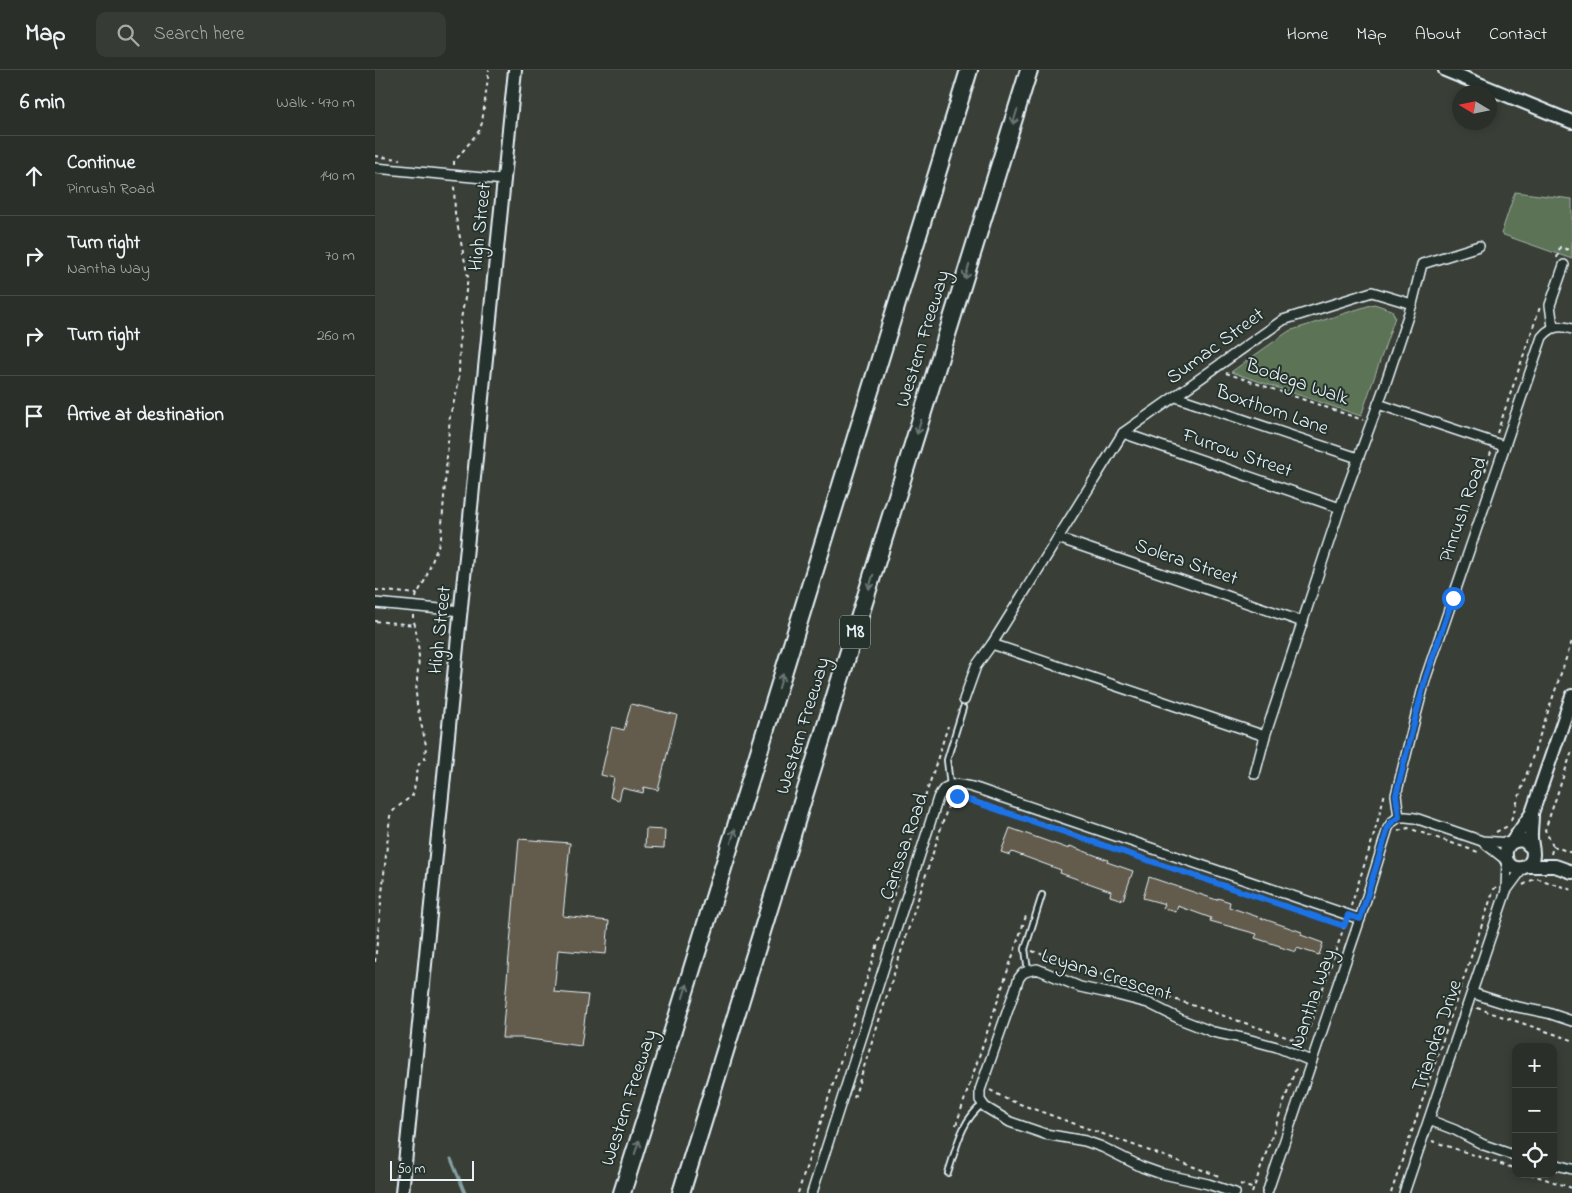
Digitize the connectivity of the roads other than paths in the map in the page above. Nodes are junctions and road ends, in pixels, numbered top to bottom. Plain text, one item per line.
1 (515, 70) edge
2 (969, 70) edge
3 (1029, 70) edge
4 (1445, 70) edge
5 (1572, 122) edge
6 (375, 168) edge
7 (505, 180) junction
8 (1479, 246) dead end
9 (1560, 263) road end
10 (1412, 304) junction
11 (1553, 327) junction
12 (1572, 329) edge
13 (1176, 397) junction
14 (1378, 404) junction
15 (1123, 433) junction
16 (1504, 446) junction
17 (1358, 458) junction
18 (1340, 508) junction
19 (1058, 538) junction
20 (375, 603) edge
21 (462, 611) junction
22 (1303, 622) junction
23 (992, 644) junction
24 (1572, 696) edge
25 (964, 704) joint
26 (1265, 736) junction
27 (1255, 774) dead end
28 (950, 785) junction
29 (1532, 813) junction
30 (1399, 817) junction
31 (1482, 841) junction
32 (1511, 842) junction
33 (1532, 849) junction
34 (1507, 860) junction
35 (1555, 866) junction
36 (1525, 867) junction
37 (1572, 872) edge
38 (1506, 891) junction
39 (1042, 895) dead end
40 (1360, 919) junction
41 (1028, 970) junction
42 (1471, 993) junction
43 (1572, 1021) edge
44 (1311, 1061) junction
45 (983, 1104) junction
46 (1429, 1120) junction
47 (1512, 1155) edge
48 (1557, 1165) edge
49 (1572, 1169) edge
50 (948, 1173) dead end
51 (402, 1193) edge
52 (622, 1193) edge
53 (681, 1193) edge
54 (811, 1193) edge
55 (1235, 1193) edge
56 (1267, 1193) edge
57 (1404, 1193) edge

1 - 7 main road, High Street
52 -> 2 highway, Western Freeway
3 -> 53 highway, Western Freeway / M8
4 - 5 main road
6 - 7 street
7 - 21 main road, High Street
8 - 10 street
9 - 11 street
10 - 13 street, Sumac Street
10 - 14 street
11 - 12 street
11 - 16 street, Pinrush Road
13 - 15 street, Sumac Street
13 - 17 street, Boxthorn Lane
14 - 16 street
14 - 17 street
15 - 18 street, Furrow Street
15 - 19 street, Sumac Street
16 - 30 street, Pinrush Road
17 - 18 street
18 - 22 street
19 - 22 street, Solera Street
19 - 23 street, Sumac Street
20 - 21 street
21 - 51 main road, High Street
22 - 26 street
23 - 25 street, Sumac Street
23 - 26 street
24 - 29 main road
25 - 28 lane
26 - 27 street
28 - 40 street, Carissa Road
28 - 54 street, Carissa Road
29 - 32 main road
29 - 33 main road
30 - 31 street
30 - 40 street, Nantha Way
31 - 32 street
31 - 34 street
32 - 33 main road
32 - 34 main road
33 - 35 main road
33 - 36 main road
34 - 36 main road
34 - 38 street, Triandra Drive
35 - 36 main road
35 - 37 main road
36 - 38 street, Triandra Drive
38 - 42 street, Triandra Drive
39 - 41 lane
40 - 44 street, Nantha Way
41 - 44 street, Leyana Crescent
41 - 45 street, Leyana Crescent
42 - 43 street
42 - 46 street, Triandra Drive
44 - 56 street, Nantha Way
45 - 50 lane
45 - 55 street
46 - 47 street
46 - 57 street, Triandra Drive
48 - 49 street

